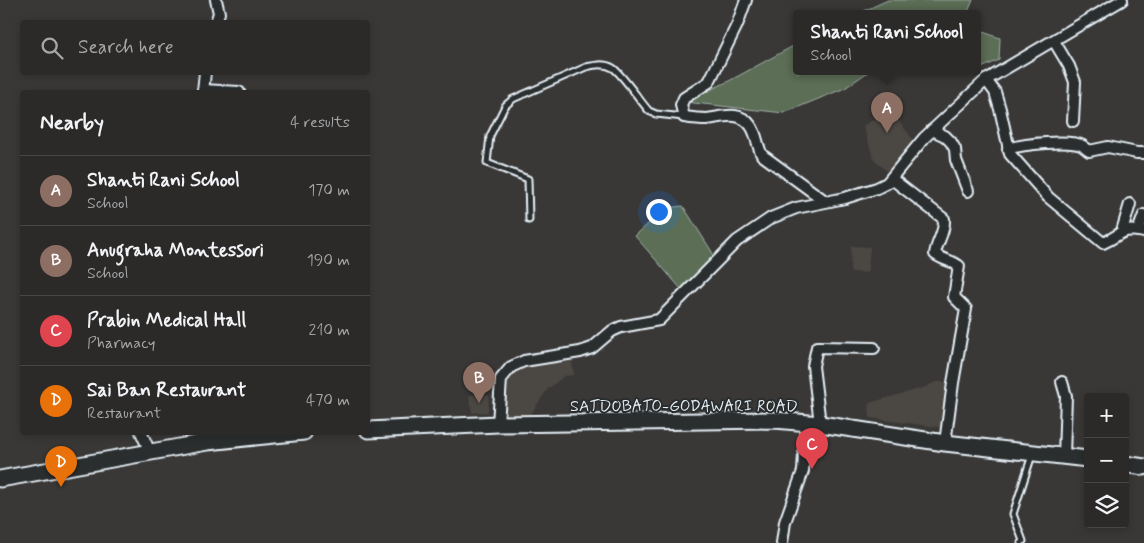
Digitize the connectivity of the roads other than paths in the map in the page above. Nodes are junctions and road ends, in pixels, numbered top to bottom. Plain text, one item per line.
1 (216, 0) edge
2 (746, 0) edge
3 (1122, 0) edge
4 (217, 20) edge
5 (1054, 41) junction
6 (205, 75) edge
7 (986, 80) junction
8 (203, 90) edge
9 (684, 117) junction
10 (1073, 121) dead end
11 (932, 130) junction
12 (1008, 148) junction
13 (1144, 153) edge
14 (892, 179) junction
15 (968, 191) dead end
16 (824, 201) junction
17 (1130, 204) dead end
18 (1144, 215) edge
19 (529, 220) dead end
20 (1122, 231) junction
21 (1141, 231) edge
22 (874, 348) dead end
23 (1062, 382) dead end
24 (813, 423) junction
25 (498, 424) junction
26 (370, 430) edge
27 (142, 435) edge
28 (275, 435) edge
29 (945, 443) junction
30 (150, 452) junction
31 (1032, 452) junction
32 (1064, 456) junction
33 (1084, 459) edge
34 (1129, 465) edge
35 (1144, 467) edge
36 (0, 478) edge
37 (782, 543) edge
38 (1021, 543) edge

1 - 4 street
2 - 9 street
3 - 5 street
5 - 7 street
5 - 10 street
6 - 8 street
7 - 11 street
7 - 12 street
9 - 16 street
9 - 19 lane
11 - 14 street
11 - 15 street
12 - 13 street
12 - 20 street
14 - 16 street
14 - 29 street
16 - 25 street
17 - 20 street
18 - 21 street
20 - 21 street
22 - 24 street
23 - 32 street
24 - 25 street, SATDOBATO-GODAWARI ROAD
24 - 29 street, SATDOBATO-GODAWARI ROAD
24 - 37 street
25 - 26 street, SATDOBATO-GODAWARI ROAD
27 - 30 street
28 - 30 street
29 - 31 street, SATDOBATO-GODAWARI ROAD
30 - 36 street
31 - 32 street, SATDOBATO-GODAWARI ROAD
31 - 38 lane
32 - 33 street, SATDOBATO-GODAWARI ROAD
34 - 35 street

